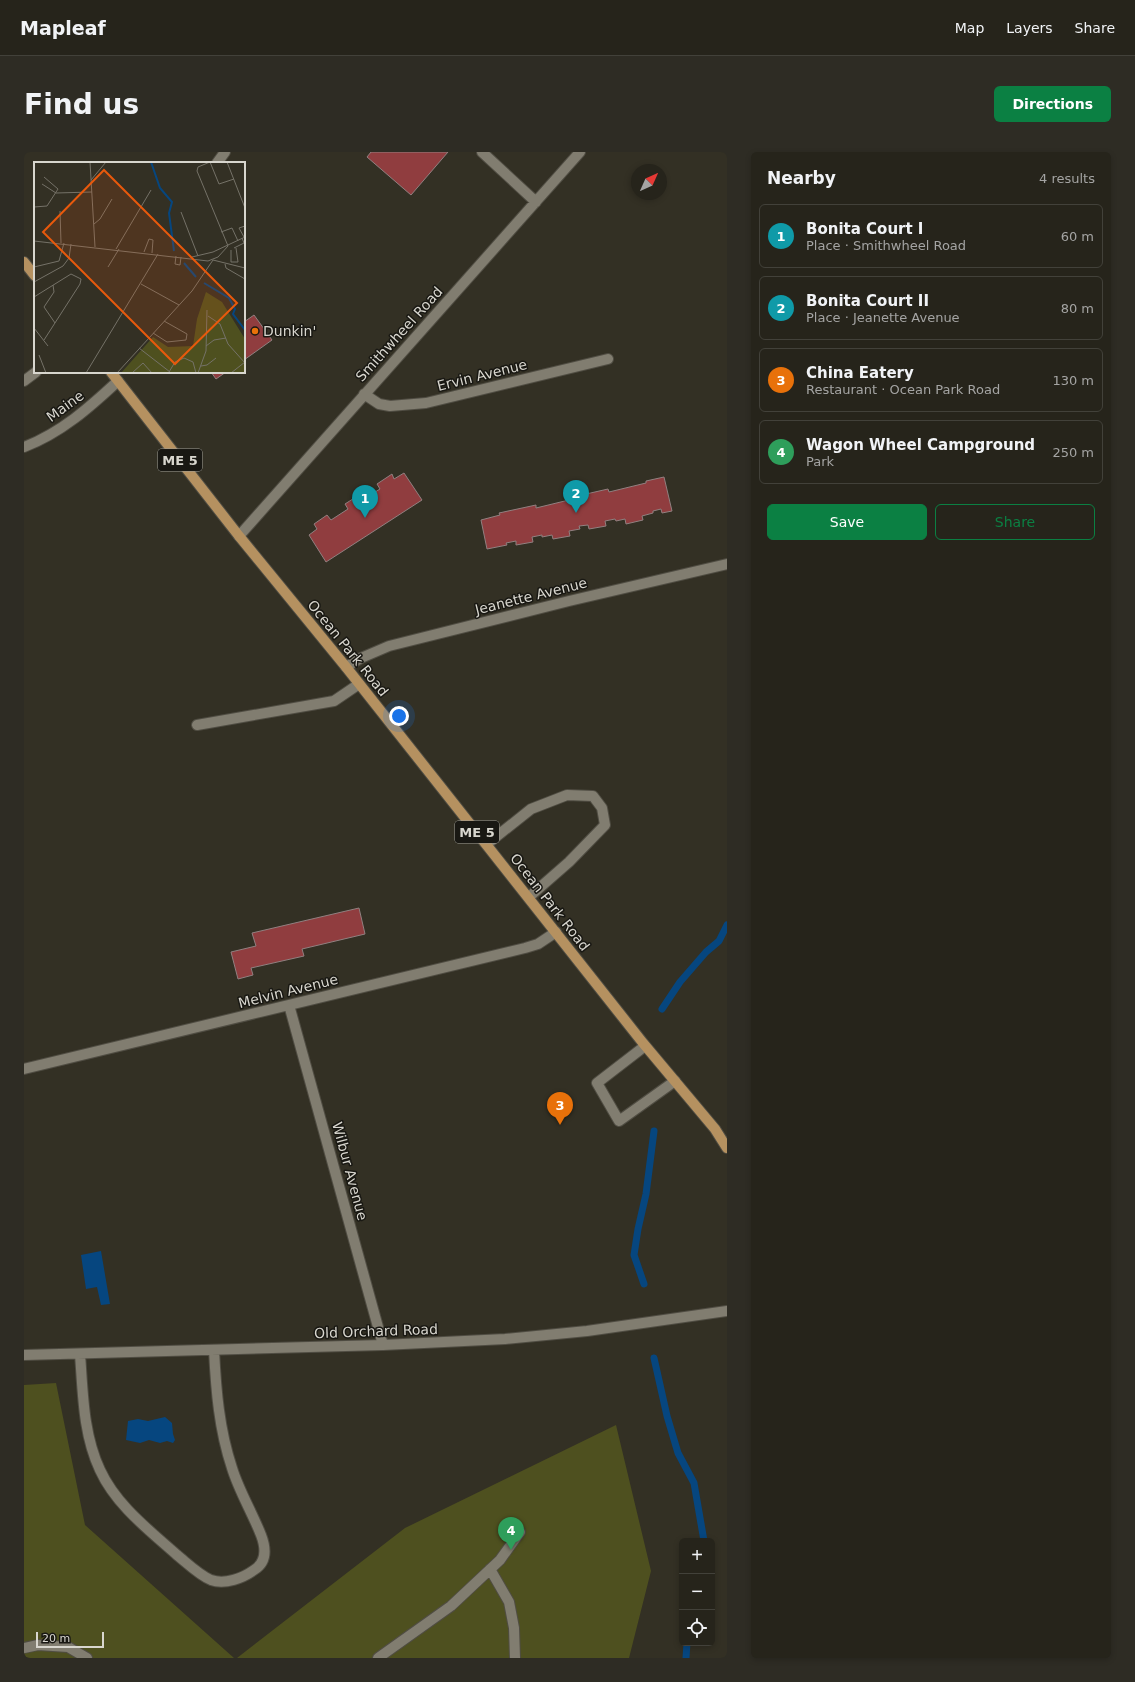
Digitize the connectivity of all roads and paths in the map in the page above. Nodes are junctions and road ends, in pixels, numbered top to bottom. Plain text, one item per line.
1 (226, 152) edge
2 (482, 152) edge
3 (580, 152) edge
4 (217, 162) edge
5 (536, 202) junction
6 (24, 262) edge
7 (34, 275) edge
8 (608, 359) dead end
9 (35, 373) edge
10 (112, 373) edge
11 (24, 381) edge
12 (118, 381) junction
13 (364, 394) junction
14 (25, 444) edge
15 (239, 536) junction
16 (727, 564) edge
17 (346, 667) junction
18 (359, 684) junction
19 (197, 725) dead end
20 (487, 844) junction
21 (529, 897) junction
22 (556, 932) junction
23 (289, 1005) junction
24 (645, 1046) junction
25 (24, 1069) edge
26 (675, 1081) junction
27 (715, 1129) junction
28 (727, 1138) edge
29 (727, 1148) edge
30 (727, 1311) edge
31 (384, 1345) junction
32 (214, 1350) junction
33 (80, 1354) junction
34 (24, 1355) edge
35 (520, 1532) dead end
36 (490, 1569) junction
37 (24, 1648) edge
38 (87, 1658) edge
39 (378, 1658) edge
40 (515, 1658) edge

1 - 4 street
2 - 5 street
3 - 5 street, Smithwheel Road
5 - 13 street, Smithwheel Road
6 - 7 main road
8 - 13 street, Ervin Avenue
9 - 11 street
10 - 12 main road, Ocean Park Road / ME 5
12 - 14 street, Maine
12 - 15 main road, Ocean Park Road / ME 5
13 - 15 street, Smithwheel Road
15 - 17 main road, Ocean Park Road / ME 5
16 - 17 street, Jeanette Avenue
17 - 18 main road, Ocean Park Road / ME 5
18 - 19 street
18 - 20 main road, Ocean Park Road / ME 5
20 - 21 main road, Ocean Park Road / ME 5
20 - 21 street
21 - 22 main road, Ocean Park Road / ME 5
22 - 23 street, Melvin Avenue
22 - 24 main road, Ocean Park Road / ME 5
23 - 25 street, Melvin Avenue
23 - 31 street, Wilbur Avenue
24 - 26 main road, Ocean Park Road / ME 5
24 - 26 street
26 - 27 main road, Ocean Park Road / ME 5
27 - 28 main road, ME 5
27 - 29 main road
30 - 31 street, Old Orchard Road
31 - 32 street, Old Orchard Road
32 - 33 street, Old Orchard Road
32 - 33 street
33 - 34 street, Old Orchard Road
35 - 36 street
36 - 39 street
36 - 40 street
37 - 38 street

